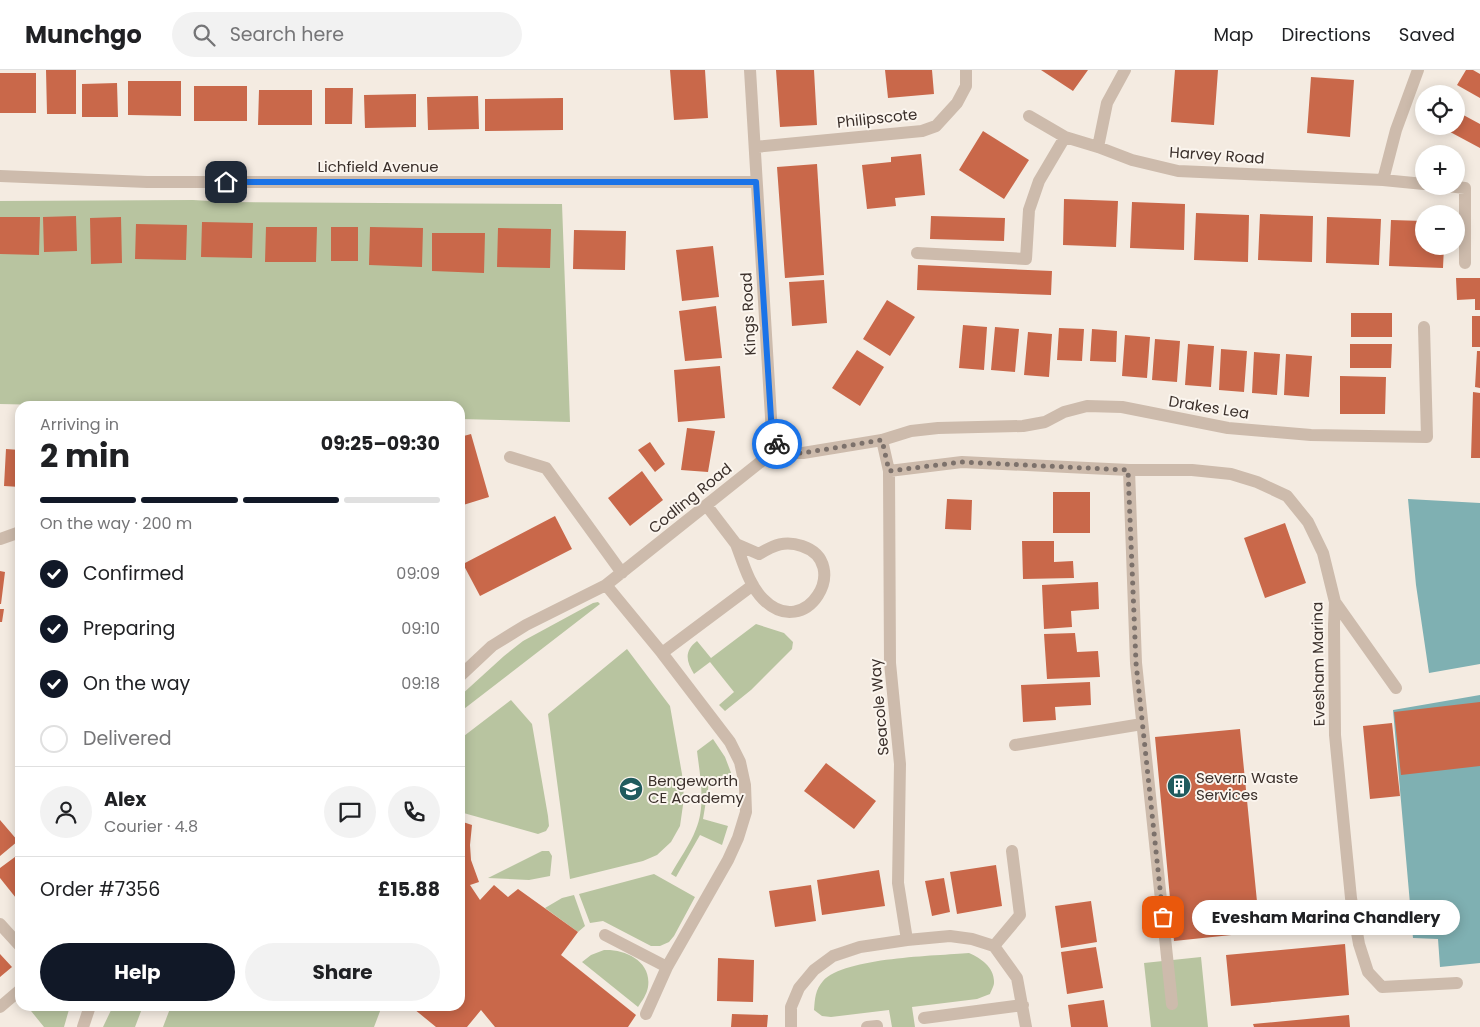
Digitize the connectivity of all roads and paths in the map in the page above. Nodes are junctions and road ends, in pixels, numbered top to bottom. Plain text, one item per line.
1 (750, 70) edge
2 (966, 70) edge
3 (1125, 70) edge
4 (1418, 70) edge
5 (1029, 116) dead end
6 (1065, 137) junction
7 (755, 147) junction
8 (1098, 147) junction
9 (0, 176) edge
10 (1383, 180) junction
11 (756, 182) junction
12 (1415, 183) edge
13 (1465, 188) edge
14 (917, 253) dead end
15 (1465, 263) dead end
16 (1424, 327) dead end
17 (882, 440) junction
18 (778, 448) junction
19 (510, 457) dead end
20 (1128, 470) junction
21 (889, 471) junction
22 (707, 506) junction
23 (15, 534) edge
24 (0, 539) edge
25 (736, 544) junction
26 (622, 573) junction
27 (606, 584) junction
28 (753, 585) junction
29 (1335, 602) junction
30 (662, 653) junction
31 (465, 671) edge
32 (1396, 688) dead end
33 (1142, 724) junction
34 (1015, 745) dead end
35 (1012, 851) dead end
36 (0, 924) edge
37 (605, 935) dead end
38 (15, 940) edge
39 (907, 940) junction
40 (994, 946) junction
41 (667, 967) junction
42 (1457, 983) dead end
43 (15, 994) edge
44 (1172, 1004) dead end
45 (1023, 1005) junction
46 (0, 1007) edge
47 (88, 1011) edge
48 (646, 1014) dead end
49 (924, 1018) dead end
50 (83, 1027) edge
51 (791, 1027) edge
52 (1026, 1027) edge

1 - 7 street, Kings Road
2 - 7 street, Philipscote
3 - 8 street
4 - 10 street
5 - 6 street, Harvey Road
6 - 8 street, Harvey Road
6 - 14 street
7 - 11 street, Kings Road
8 - 10 street, Harvey Road
9 - 11 street, Lichfield Avenue
10 - 12 street, Harvey Road
11 - 18 street, Kings Road
13 - 15 street
16 - 17 street, Drakes Lea
17 - 18 street
17 - 21 street
18 - 22 street, Codling Road
19 - 26 street
20 - 21 street, Evesham Marina
20 - 29 street, Evesham Marina
20 - 33 street
21 - 39 street, Seacole Way
22 - 25 street
22 - 26 street, Codling Road
23 - 24 street
25 - 28 street
25 - 28 street
26 - 27 street, Codling Road
27 - 30 street
27 - 31 street, Codling Road
28 - 30 street
29 - 32 street
29 - 42 street, Evesham Marina
30 - 41 street
33 - 34 street
33 - 44 street
35 - 40 street
36 - 38 street
37 - 41 street
39 - 40 street
39 - 51 street
40 - 45 street
41 - 48 street
43 - 46 street
45 - 49 street
45 - 52 street
47 - 50 street

